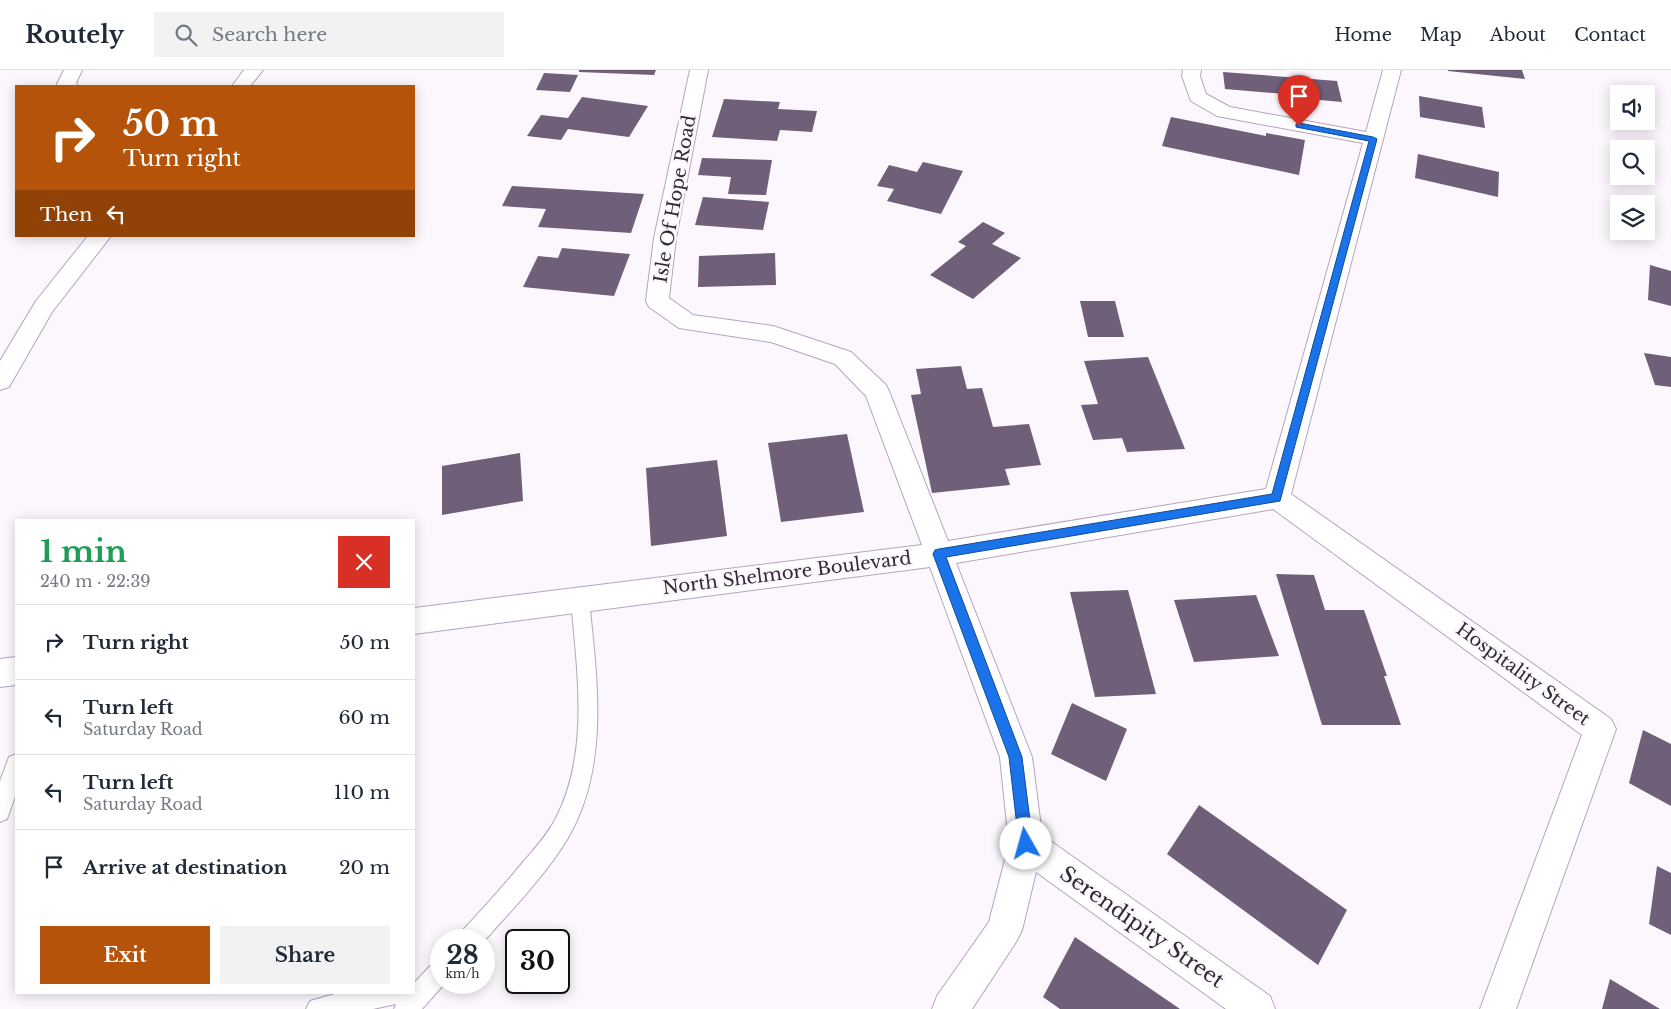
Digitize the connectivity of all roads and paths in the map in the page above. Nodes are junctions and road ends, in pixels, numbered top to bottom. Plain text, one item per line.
1 (73, 70) edge
2 (254, 70) edge
3 (699, 70) edge
4 (1192, 70) edge
5 (1392, 70) edge
6 (68, 85) edge
7 (242, 85) edge
8 (1373, 139) junction
9 (99, 237) edge
10 (0, 381) edge
11 (1276, 498) junction
12 (939, 554) junction
13 (580, 600) junction
14 (415, 621) edge
15 (15, 671) edge
16 (0, 674) edge
17 (15, 767) edge
18 (0, 812) edge
19 (1026, 844) junction
20 (478, 929) edge
21 (427, 982) edge
22 (389, 994) edge
23 (318, 1009) edge
24 (406, 1009) edge
25 (950, 1009) edge
26 (1258, 1009) edge
27 (1498, 1009) edge

1 - 6 street
2 - 7 street
3 - 12 street, Isle Of Hope Road
4 - 8 street
5 - 8 street
8 - 11 street
9 - 10 street
11 - 12 street, North Shelmore Boulevard
11 - 27 street, Hospitality Street
12 - 13 street, North Shelmore Boulevard
12 - 19 street
13 - 14 street, North Shelmore Boulevard
13 - 20 lane
15 - 16 street
17 - 18 lane
19 - 25 street
19 - 26 street, Serendipity Street
21 - 24 lane
22 - 23 lane

